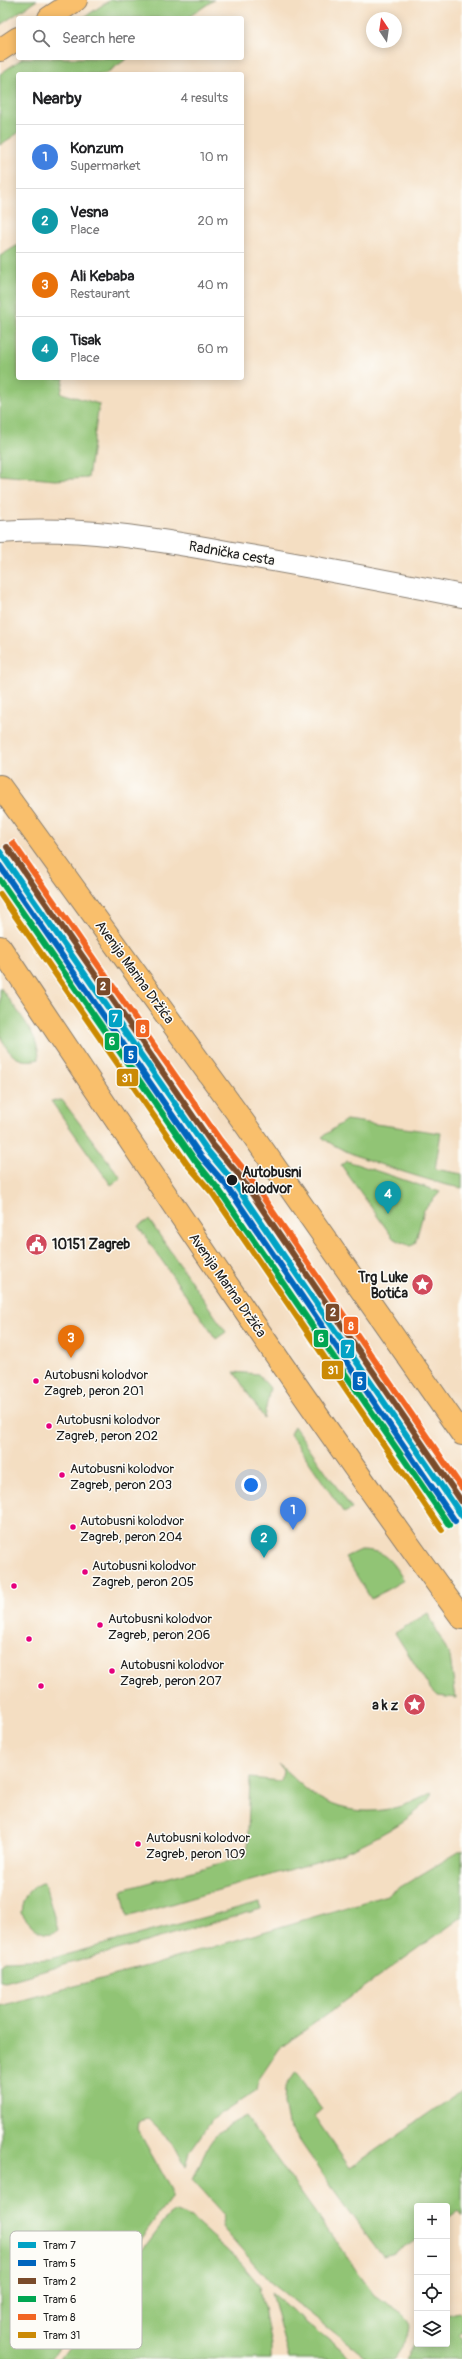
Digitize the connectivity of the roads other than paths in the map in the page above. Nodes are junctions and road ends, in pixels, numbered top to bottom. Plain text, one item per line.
1 (76, 0) edge
2 (52, 16) edge
3 (16, 39) edge
4 (0, 50) edge
5 (0, 532) edge
6 (462, 596) edge
7 (0, 786) edge
8 (0, 947) edge
9 (462, 1434) edge
10 (462, 1618) edge

1 - 2 main road
3 - 4 main road
5 - 6 street, Radnička cesta
7 - 9 main road, Avenija Marina Držića
8 - 10 main road, Avenija Marina Držića

